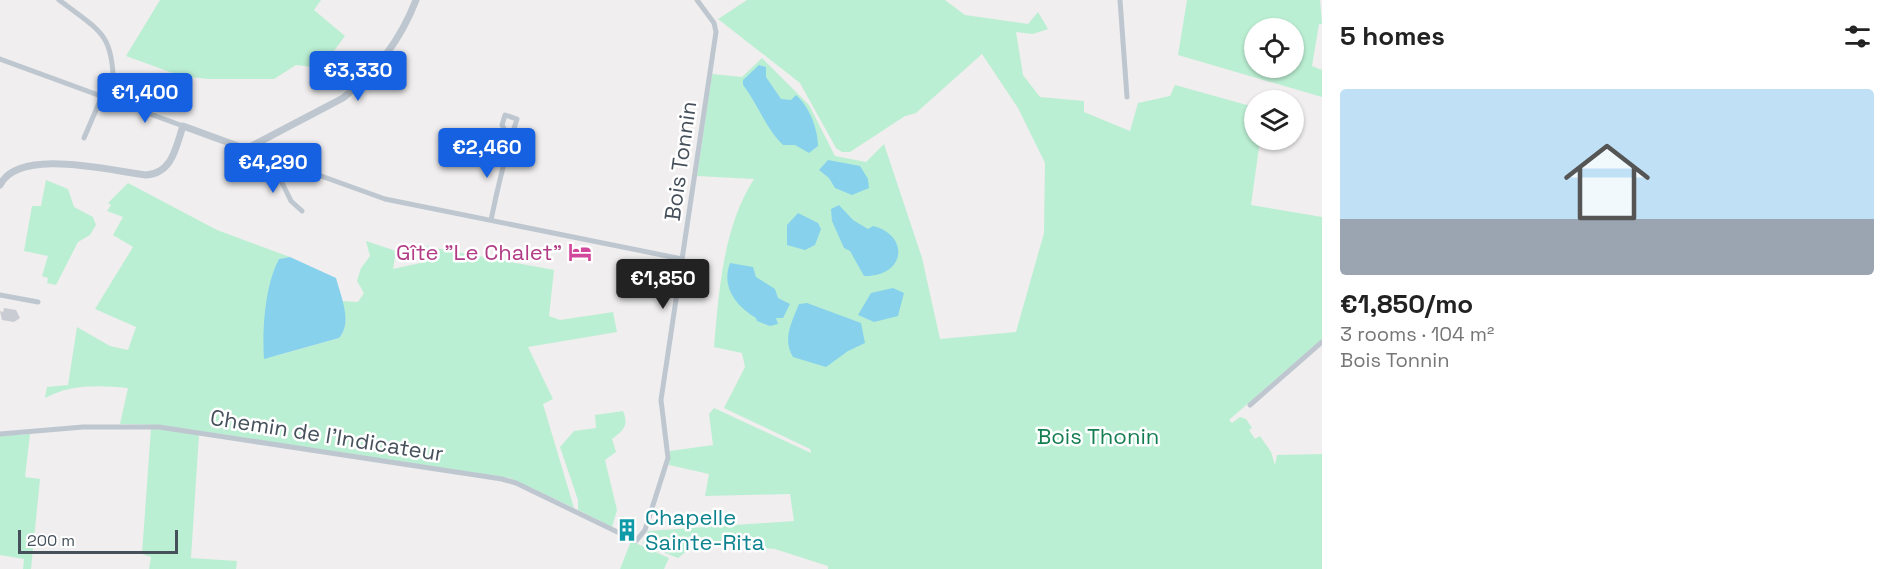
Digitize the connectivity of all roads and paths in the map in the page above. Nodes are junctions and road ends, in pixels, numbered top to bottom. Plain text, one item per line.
1 (59, 0) edge
2 (416, 0) edge
3 (697, 0) edge
4 (1120, 0) edge
5 (0, 59) edge
6 (102, 96) junction
7 (1127, 97) dead end
8 (115, 101) junction
9 (183, 126) junction
10 (84, 138) dead end
11 (510, 139) dead end
12 (246, 149) junction
13 (270, 158) junction
14 (0, 185) edge
15 (302, 212) dead end
16 (491, 220) junction
17 (682, 259) junction
18 (0, 295) edge
19 (38, 302) dead end
20 (1322, 342) edge
21 (1250, 405) dead end
22 (0, 434) edge
23 (636, 541) joint

1 - 8 street
2 - 12 street
3 - 17 street, Bois Tonnin
4 - 7 street
5 - 6 street
6 - 8 street
6 - 10 street
8 - 9 street
9 - 12 street
9 - 14 street
11 - 16 street
12 - 13 street
13 - 15 street
13 - 16 street
16 - 17 street
17 - 23 street, Bois Tonnin
18 - 19 street
20 - 21 street
22 - 23 street, Chemin de l'Indicateur

